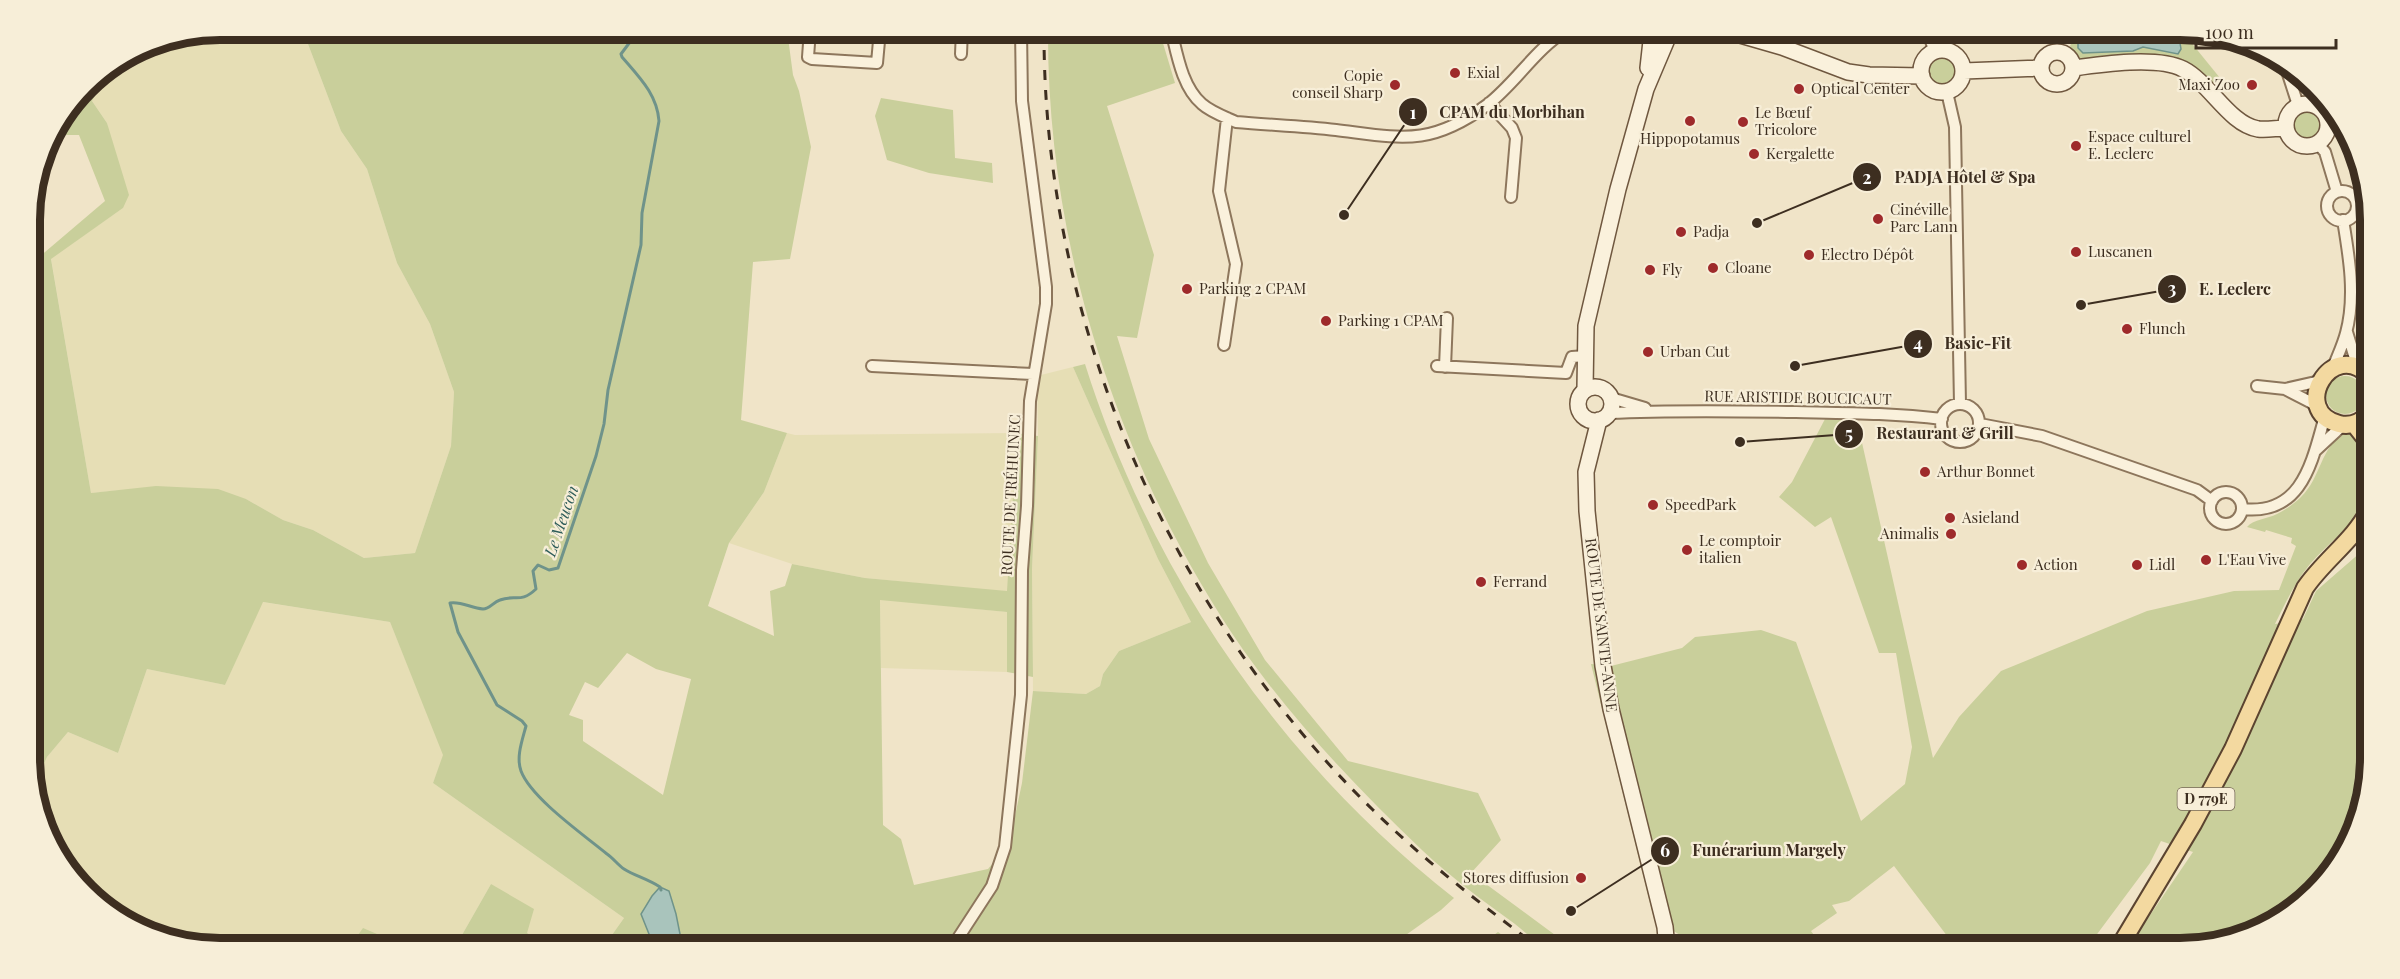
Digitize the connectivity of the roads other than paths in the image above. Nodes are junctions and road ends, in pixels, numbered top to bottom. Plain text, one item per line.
1 (809, 41) edge
2 (879, 41) edge
3 (962, 41) edge
4 (1021, 41) edge
5 (1174, 41) edge
6 (1553, 41) edge
7 (1651, 41) edge
8 (1670, 41) edge
9 (1761, 41) edge
10 (1932, 41) edge
11 (1935, 52) junction
12 (961, 54) dead end
13 (2041, 68) junction
14 (2074, 68) junction
15 (1964, 71) junction
16 (1922, 76) junction
17 (2290, 79) edge
18 (1646, 89) junction
19 (1947, 92) junction
20 (1489, 103) junction
21 (2298, 105) junction
22 (2318, 106) edge
23 (1227, 118) junction
24 (2329, 119) edge
25 (2286, 128) junction
26 (2317, 143) junction
27 (2337, 192) junction
28 (1511, 197) dead end
29 (2343, 220) junction
30 (1590, 310) junction
31 (1447, 318) dead end
32 (2347, 332) junction
33 (1224, 345) dead end
34 (1586, 356) junction
35 (2360, 361) edge
36 (872, 366) dead end
37 (2333, 368) junction
38 (2360, 371) edge
39 (1033, 374) junction
40 (2320, 381) junction
41 (2257, 386) dead end
42 (1585, 389) junction
43 (2285, 389) junction
44 (1960, 404) junction
45 (1601, 407) junction
46 (2321, 411) junction
47 (2360, 418) edge
48 (1942, 419) junction
49 (1980, 424) junction
50 (2348, 424) junction
51 (2360, 435) edge
52 (2315, 451) junction
53 (2212, 501) junction
54 (2242, 509) junction
55 (2360, 523) edge
56 (958, 938) edge
57 (1666, 938) edge
58 (2125, 938) edge

1 - 2 street
3 - 12 street
4 - 39 street, ROUTE DE TRÉHUINEC
5 - 23 street
6 - 20 street
7 - 18 main road, ROUTE DE SAINTE-ANNE
8 - 18 main road, ROUTE DE SAINTE-ANNE
9 - 16 main road
10 - 11 street
11 - 15 main road
11 - 16 main road
13 - 14 main road
13 - 14 main road
13 - 15 main road
14 - 25 main road
15 - 19 main road
16 - 19 main road
17 - 21 street
18 - 30 main road, ROUTE DE SAINTE-ANNE
19 - 44 street
20 - 23 street
20 - 28 street
21 - 22 main road
21 - 25 main road
23 - 33 street
24 - 26 main road
25 - 26 main road
26 - 27 street
27 - 29 street
27 - 29 street
29 - 32 street
30 - 34 main road, ROUTE DE SAINTE-ANNE
30 - 45 main road, ROUTE DE SAINTE-ANNE
31 - 34 street
32 - 35 street
32 - 37 street
34 - 42 main road, ROUTE DE SAINTE-ANNE
36 - 39 street
37 - 38 main road
37 - 40 main road
39 - 56 street, ROUTE DE TRÉHUINEC
40 - 43 street
40 - 46 main road
41 - 43 street
42 - 45 main road
42 - 45 main road, ROUTE DE SAINTE-ANNE
43 - 46 street
44 - 48 street
44 - 49 street
45 - 48 street, RUE ARISTIDE BOUCICAUT
45 - 57 main road, ROUTE DE SAINTE-ANNE
46 - 50 main road
46 - 52 street
47 - 50 main road
48 - 49 street
49 - 53 street
50 - 51 main road
50 - 52 street
52 - 54 street
53 - 54 street
53 - 54 street
55 - 58 main road, D 779E

